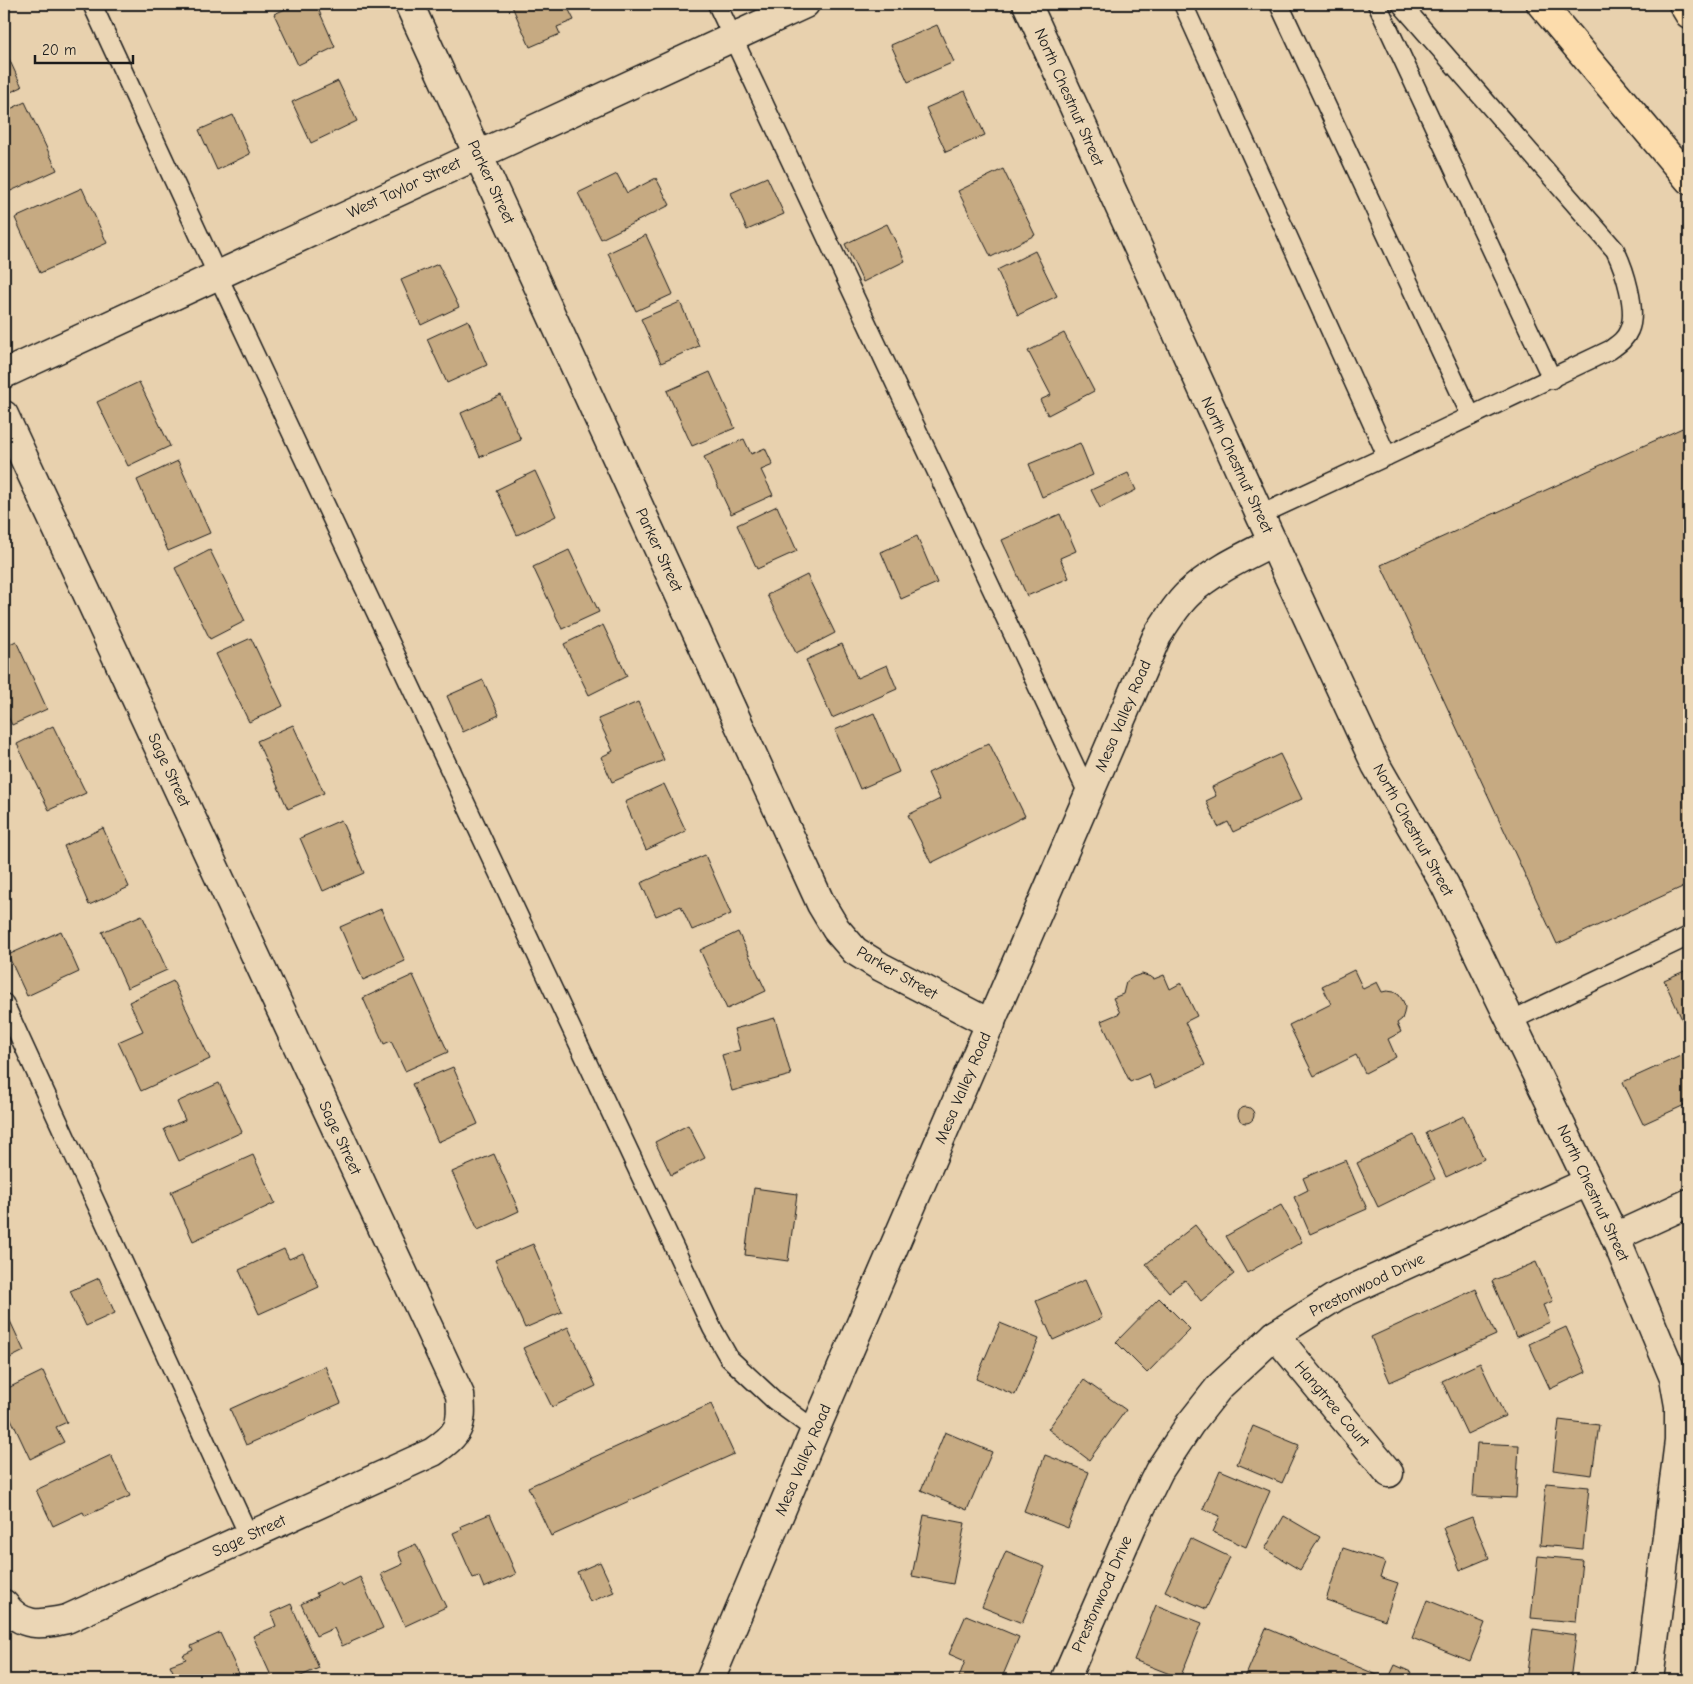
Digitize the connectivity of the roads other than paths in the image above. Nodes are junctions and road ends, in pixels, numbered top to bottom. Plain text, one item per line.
1 (92, 4) edge
2 (408, 4) edge
3 (716, 4) edge
4 (806, 4) edge
5 (1027, 4) edge
6 (1183, 4) edge
7 (1280, 4) edge
8 (1377, 4) edge
9 (1402, 4) edge
10 (1541, 4) edge
11 (1683, 4) edge
12 (1689, 14) edge
13 (732, 38) junction
14 (478, 154) junction
15 (1689, 180) edge
16 (217, 274) junction
17 (4, 374) edge
18 (1552, 378) junction
19 (4, 415) edge
20 (1471, 416) junction
21 (1387, 456) junction
22 (1260, 515) junction
23 (1273, 542) junction
24 (1088, 796) junction
25 (1689, 936) edge
26 (4, 1003) edge
27 (1510, 1021) junction
28 (991, 1024) junction
29 (1588, 1182) junction
30 (1689, 1203) edge
31 (1615, 1237) junction
32 (1275, 1335) junction
33 (1684, 1427) edge
34 (815, 1430) junction
35 (1389, 1473) dead end
36 (248, 1536) junction
37 (4, 1604) edge
38 (710, 1680) edge
39 (1065, 1680) edge
40 (1649, 1680) edge

1 - 16 lane
2 - 14 street, Parker Street
3 - 13 lane
4 - 13 street, West Taylor Street
5 - 22 street, North Chestnut Street
6 - 21 lane
7 - 20 lane
8 - 18 lane
9 - 18 lane
10 - 15 highway
11 - 12 highway
13 - 14 street, West Taylor Street
13 - 24 lane
14 - 16 street, West Taylor Street
14 - 28 street, Parker Street
16 - 17 street, West Taylor Street
16 - 34 lane
18 - 20 lane
19 - 36 street, Sage Street
20 - 21 lane
21 - 22 lane
22 - 23 street, North Chestnut Street
23 - 24 street, Mesa Valley Road
23 - 27 street, North Chestnut Street
24 - 28 street, Mesa Valley Road
25 - 27 lane
26 - 36 lane
27 - 29 street, North Chestnut Street
28 - 34 street, Mesa Valley Road
29 - 31 street, North Chestnut Street
29 - 32 street, Prestonwood Drive
30 - 31 street
31 - 33 street, North Chestnut Street
32 - 35 street, Hangtree Court
32 - 39 street, Prestonwood Drive
33 - 40 street, North Chestnut Street
34 - 38 street, Mesa Valley Road
36 - 37 street, Sage Street

